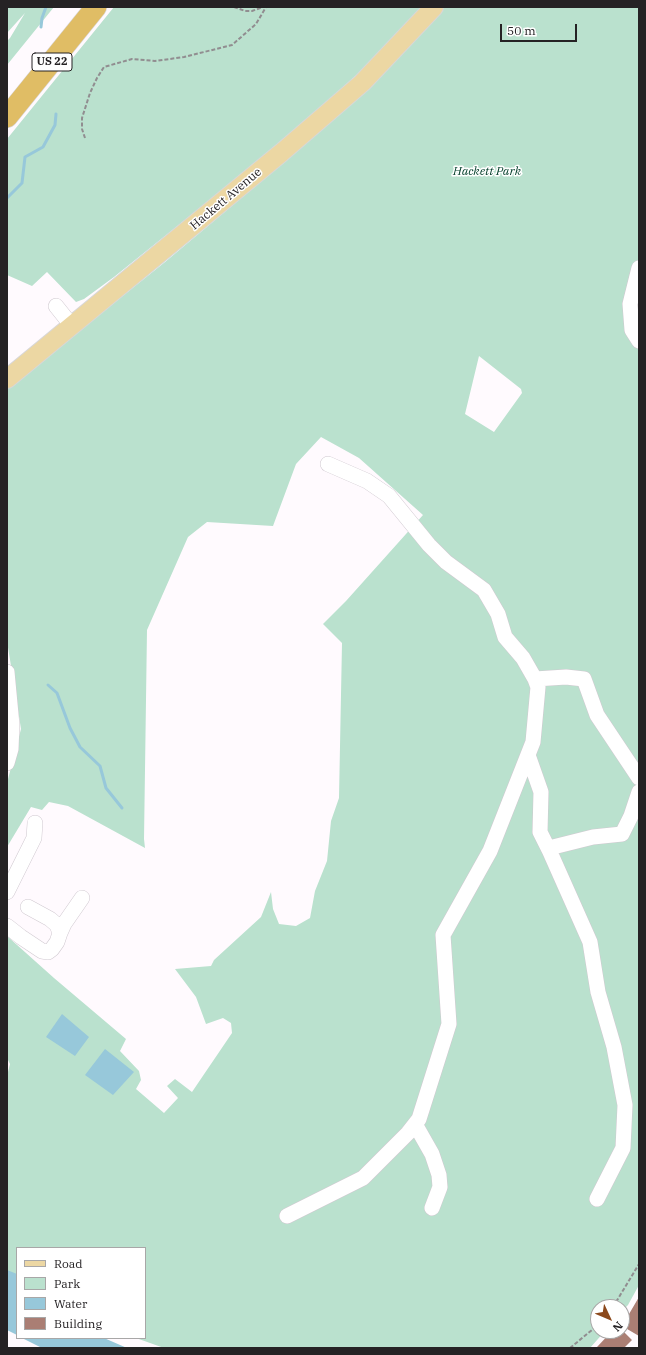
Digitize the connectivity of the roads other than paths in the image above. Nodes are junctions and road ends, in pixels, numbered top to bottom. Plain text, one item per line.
1 (81, 7) edge
2 (96, 7) edge
3 (434, 7) edge
4 (7, 96) edge
5 (7, 116) edge
6 (639, 268) edge
7 (56, 306) dead end
8 (72, 326) junction
9 (639, 341) edge
10 (7, 379) edge
11 (328, 464) dead end
12 (7, 672) edge
13 (535, 679) junction
14 (528, 755) junction
15 (7, 763) edge
16 (639, 778) edge
17 (639, 792) edge
18 (35, 823) dead end
19 (549, 848) junction
20 (7, 892) edge
21 (82, 898) dead end
22 (28, 907) dead end
23 (7, 926) edge
24 (60, 933) junction
25 (415, 1124) junction
26 (598, 1199) dead end
27 (432, 1208) dead end
28 (287, 1216) dead end

1 - 4 highway, US 22
2 - 5 highway, US 22
3 - 8 main road, Hackett Avenue
6 - 9 lane
7 - 8 lane
8 - 10 main road, Hackett Avenue
11 - 13 lane
12 - 15 lane
13 - 14 lane
13 - 16 lane
14 - 19 lane
14 - 25 lane
17 - 19 lane
18 - 20 lane
19 - 26 lane
21 - 24 lane
22 - 24 lane
23 - 24 lane
25 - 27 lane
25 - 28 lane

